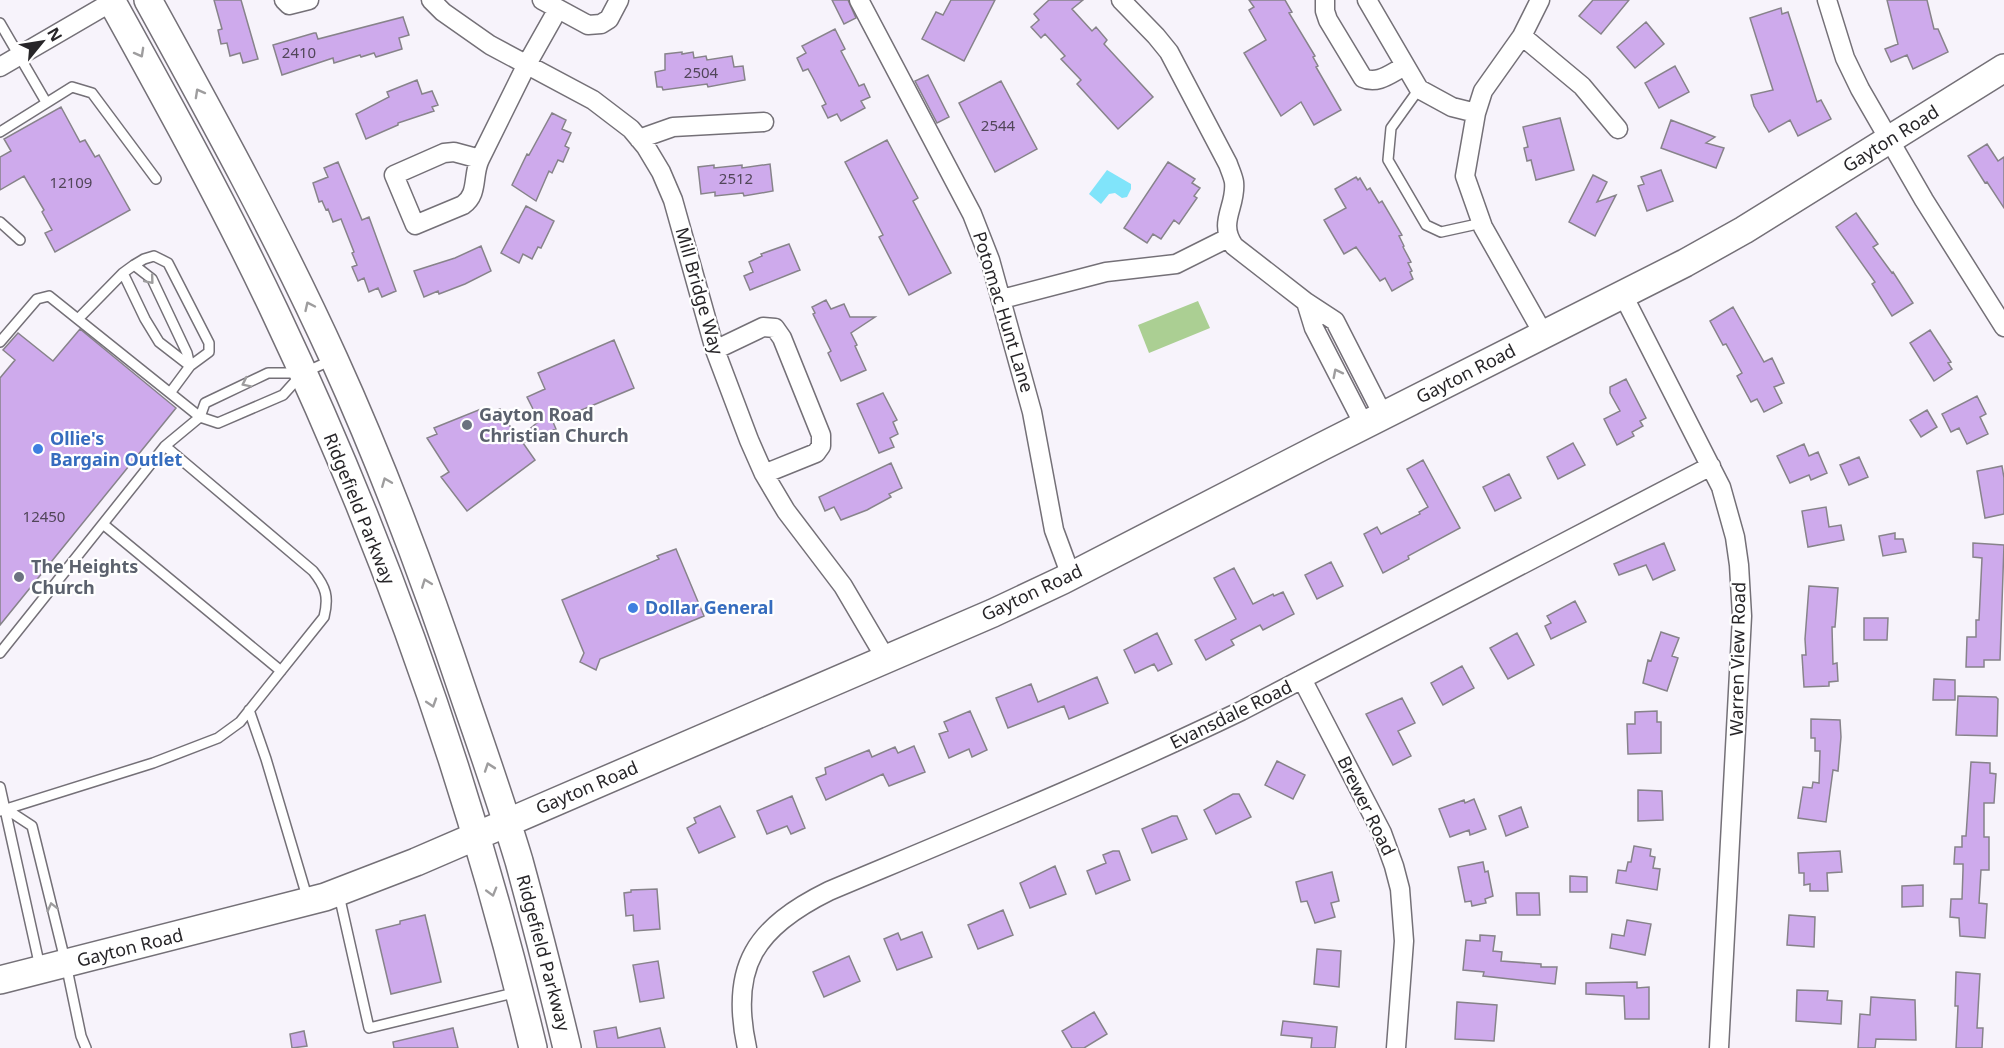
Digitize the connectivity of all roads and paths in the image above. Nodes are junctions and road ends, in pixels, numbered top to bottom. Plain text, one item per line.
1 (148, 0) edge
2 (284, 0) edge
3 (309, 0) edge
4 (431, 0) edge
5 (619, 0) edge
6 (859, 0) edge
7 (1121, 0) edge
8 (1325, 0) edge
9 (1367, 0) edge
10 (1540, 0) edge
11 (1827, 0) edge
12 (113, 1) edge
13 (550, 4) edge
14 (0, 23) edge
15 (1521, 36) junction
16 (18, 56) junction
17 (527, 64) junction
18 (1405, 66) junction
19 (0, 67) edge
20 (2004, 68) edge
21 (1419, 89) junction
22 (46, 102) junction
23 (1476, 113) junction
24 (764, 122) dead end
25 (1618, 129) dead end
26 (0, 132) edge
27 (639, 139) junction
28 (1890, 140) junction
29 (480, 159) junction
30 (156, 179) dead end
31 (0, 222) edge
32 (1482, 224) junction
33 (1228, 238) junction
34 (20, 240) dead end
35 (134, 265) junction
36 (123, 273) junction
37 (1623, 295) junction
38 (1002, 299) junction
39 (2001, 315) edge
40 (78, 319) junction
41 (1544, 335) junction
42 (0, 342) edge
43 (715, 350) junction
44 (334, 359) junction
45 (190, 366) junction
46 (303, 373) junction
47 (170, 393) junction
48 (200, 417) junction
49 (1374, 420) junction
50 (165, 446) junction
51 (1711, 466) junction
52 (765, 474) junction
53 (103, 524) junction
54 (1071, 576) junction
55 (0, 653) edge
56 (886, 659) junction
57 (281, 671) junction
58 (1302, 679) junction
59 (249, 710) junction
60 (0, 788) edge
61 (3, 810) edge
62 (507, 823) junction
63 (476, 835) junction
64 (338, 892) junction
65 (309, 902) junction
66 (54, 967) junction
67 (0, 980) edge
68 (519, 991) junction
69 (86, 1048) edge
70 (533, 1048) edge
71 (567, 1048) edge
72 (747, 1048) edge
73 (1396, 1048) edge
74 (1719, 1048) edge

44 -> 1 main road, Ridgefield Parkway
2 - 3 street
4 - 17 street, Mill Bridge Way
5 - 13 street
6 - 38 street, Potomac Hunt Lane
7 - 33 street
8 - 18 street
9 - 18 street
10 - 15 street
11 - 28 street
12 - 16 street
12 -> 46 main road, Ridgefield Parkway
13 - 17 street
14 - 16 lane
15 - 23 street
15 - 25 street
16 - 19 street
16 - 22 lane
17 - 27 street, Mill Bridge Way
17 - 29 street
18 - 21 street
20 - 28 main road, Gayton Road
21 - 23 street
21 - 32 lane
22 - 26 lane
22 - 30 lane
23 - 32 street
24 - 27 street
27 - 43 street, Mill Bridge Way
28 - 37 main road, Gayton Road
28 - 39 street
29 - 29 street
31 - 34 lane
32 - 41 street
33 - 38 street
33 - 49 street
35 - 36 lane
35 -> 45 lane
35 - 45 lane
36 - 40 lane
36 - 45 lane
37 - 41 main road, Gayton Road
37 - 51 street, Warren View Road
38 - 54 street, Potomac Hunt Lane
40 - 42 lane
40 - 47 lane
41 - 49 main road, Gayton Road
43 - 52 street, Mill Bridge Way
43 - 52 street
44 - 46 lane
62 -> 44 main road, Ridgefield Parkway
45 - 47 lane
46 - 48 lane
46 -> 48 lane
46 -> 63 main road, Ridgefield Parkway
47 - 48 lane
48 - 50 lane
49 - 54 main road, Gayton Road
50 - 53 lane
50 - 57 lane
51 - 58 street, Evansdale Road
51 - 74 street, Warren View Road
52 - 56 street, Mill Bridge Way
53 - 55 lane
53 - 57 lane
54 - 56 main road, Gayton Road
56 - 62 main road, Gayton Road
57 - 59 lane
58 - 72 street, Evansdale Road
58 - 73 street, Brewer Road
59 - 61 lane
59 - 65 lane
60 - 61 lane
61 - 66 lane
66 -> 61 lane
62 - 63 main road, Gayton Road
62 - 71 main road, Ridgefield Parkway
63 - 64 main road, Gayton Road
63 -> 68 main road, Ridgefield Parkway
64 - 65 main road, Gayton Road
64 - 68 lane
65 - 66 main road, Gayton Road
66 - 67 main road, Gayton Road
66 - 69 lane
68 - 70 main road, Ridgefield Parkway

